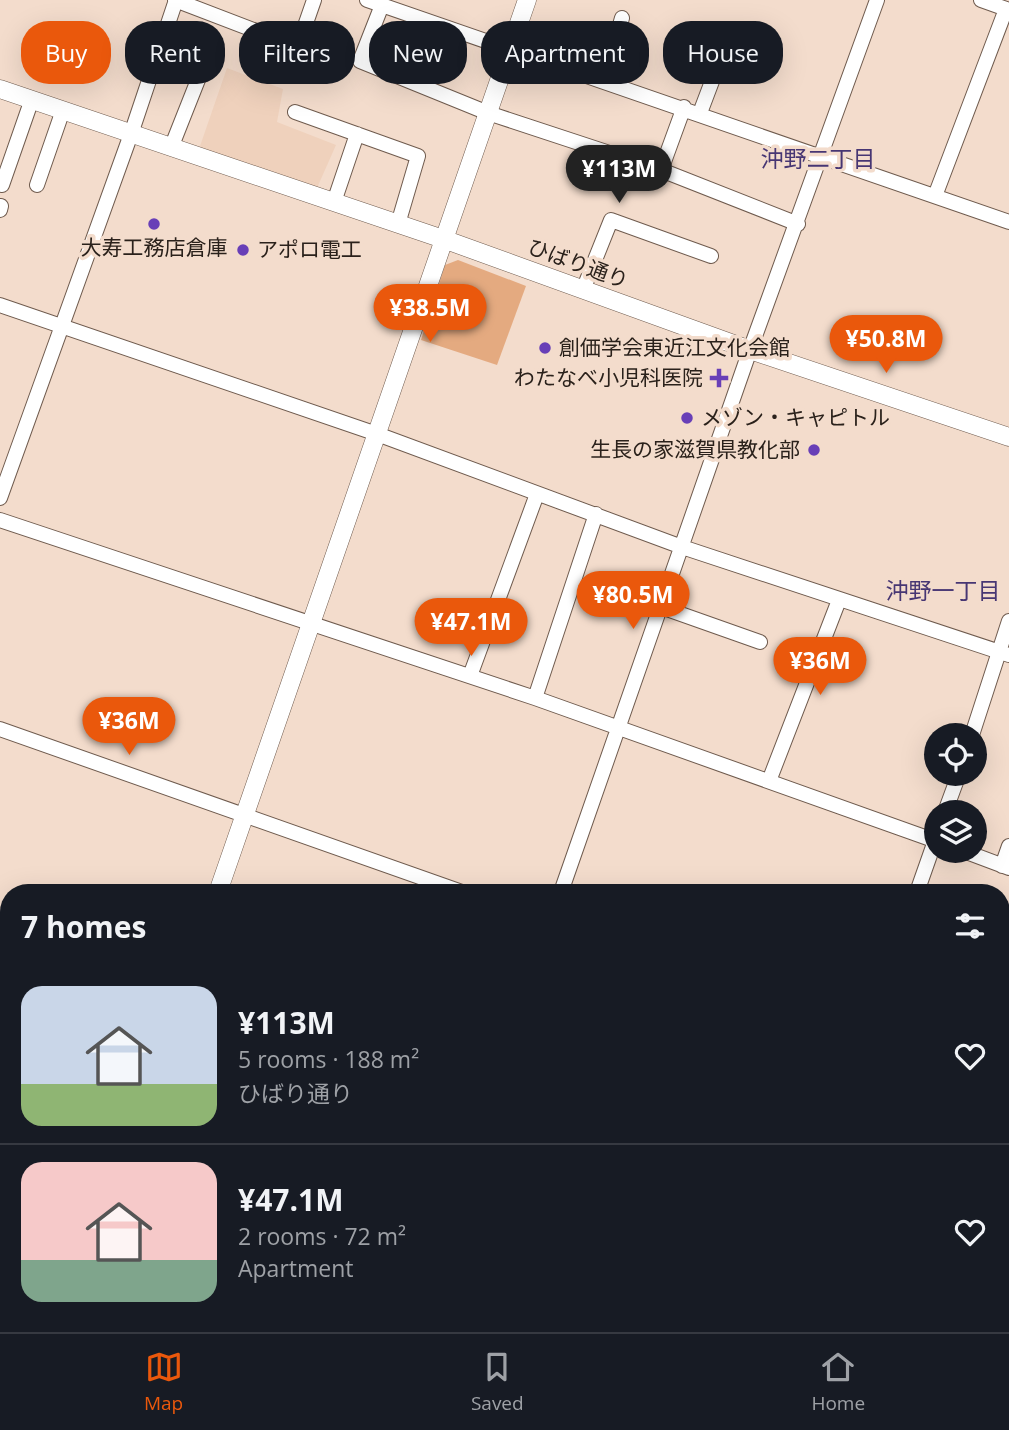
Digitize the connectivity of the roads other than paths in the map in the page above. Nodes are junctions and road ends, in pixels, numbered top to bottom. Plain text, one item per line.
1 (176, 0) edge
2 (314, 0) edge
3 (367, 0) edge
4 (527, 0) edge
5 (877, 0) edge
6 (981, 0) edge
7 (382, 5) junction
8 (1007, 9) edge
9 (622, 18) dead end
10 (307, 21) edge
11 (520, 21) edge
12 (621, 21) edge
13 (239, 24) edge
14 (481, 41) edge
15 (196, 84) edge
16 (498, 84) edge
17 (616, 84) edge
18 (711, 84) edge
19 (1, 91) edge
20 (32, 99) junction
21 (684, 107) junction
22 (63, 110) junction
23 (295, 112) dead end
24 (488, 113) junction
25 (700, 113) junction
26 (131, 134) junction
27 (357, 134) junction
28 (171, 148) junction
29 (820, 157) junction
30 (662, 170) junction
31 (2, 185) dead end
32 (37, 185) dead end
33 (935, 196) junction
34 (334, 202) junction
35 (1009, 222) edge
36 (397, 224) junction
37 (798, 224) junction
38 (446, 240) junction
39 (711, 256) dead end
40 (583, 290) junction
41 (0, 305) edge
42 (62, 328) junction
43 (750, 350) junction
44 (377, 434) junction
45 (1009, 437) edge
46 (537, 494) junction
47 (0, 498) edge
48 (596, 514) junction
49 (0, 520) edge
50 (682, 547) junction
51 (839, 600) junction
52 (660, 607) junction
53 (1009, 621) edge
54 (313, 625) junction
55 (760, 642) dead end
56 (1004, 653) edge
57 (470, 676) junction
58 (535, 698) junction
59 (977, 723) edge
60 (618, 728) junction
61 (0, 729) edge
62 (769, 781) junction
63 (246, 817) junction
64 (924, 836) edge
65 (1009, 846) edge
66 (987, 860) edge
67 (928, 863) edge
68 (1005, 867) edge
69 (221, 884) edge
70 (439, 884) edge
71 (564, 884) edge
72 (920, 884) edge

1 - 13 street
1 - 26 street
2 - 10 street
3 - 7 street
4 - 11 street
5 - 29 street
6 - 8 street
7 - 14 street
7 - 24 street
8 - 33 street
9 - 12 street
15 - 28 street
16 - 24 street
17 - 21 street
18 - 25 street
19 - 20 street, ひばり通り
20 - 22 street, ひばり通り
20 - 31 street
21 - 25 street
21 - 30 street
22 - 26 street, ひばり通り
22 - 32 street
23 - 27 street
24 - 30 street
24 - 38 street
25 - 29 street
26 - 28 street, ひばり通り
26 - 42 street
27 - 34 street
27 - 36 street
28 - 34 street, ひばり通り
29 - 33 street
29 - 37 street
30 - 37 street
33 - 35 street
34 - 36 street, ひばり通り
36 - 38 street, ひばり通り
37 - 43 street
38 - 40 street, ひばり通り
38 - 44 street
39 - 40 street
40 - 43 street, ひばり通り
41 - 42 street
42 - 44 street
42 - 47 street
43 - 45 street, ひばり通り
43 - 50 street
44 - 46 street
44 - 54 street
46 - 48 street
46 - 57 street
48 - 50 street
48 - 58 street
49 - 54 street
50 - 51 street
50 - 52 street
51 - 56 street
51 - 62 street
52 - 55 street
52 - 60 street
53 - 56 street
54 - 57 street
54 - 63 street
56 - 59 street
57 - 58 street
58 - 60 street
60 - 62 street
60 - 71 street
61 - 63 street
62 - 64 street
63 - 69 street
63 - 70 street
65 - 68 street
66 - 68 street
67 - 72 street

